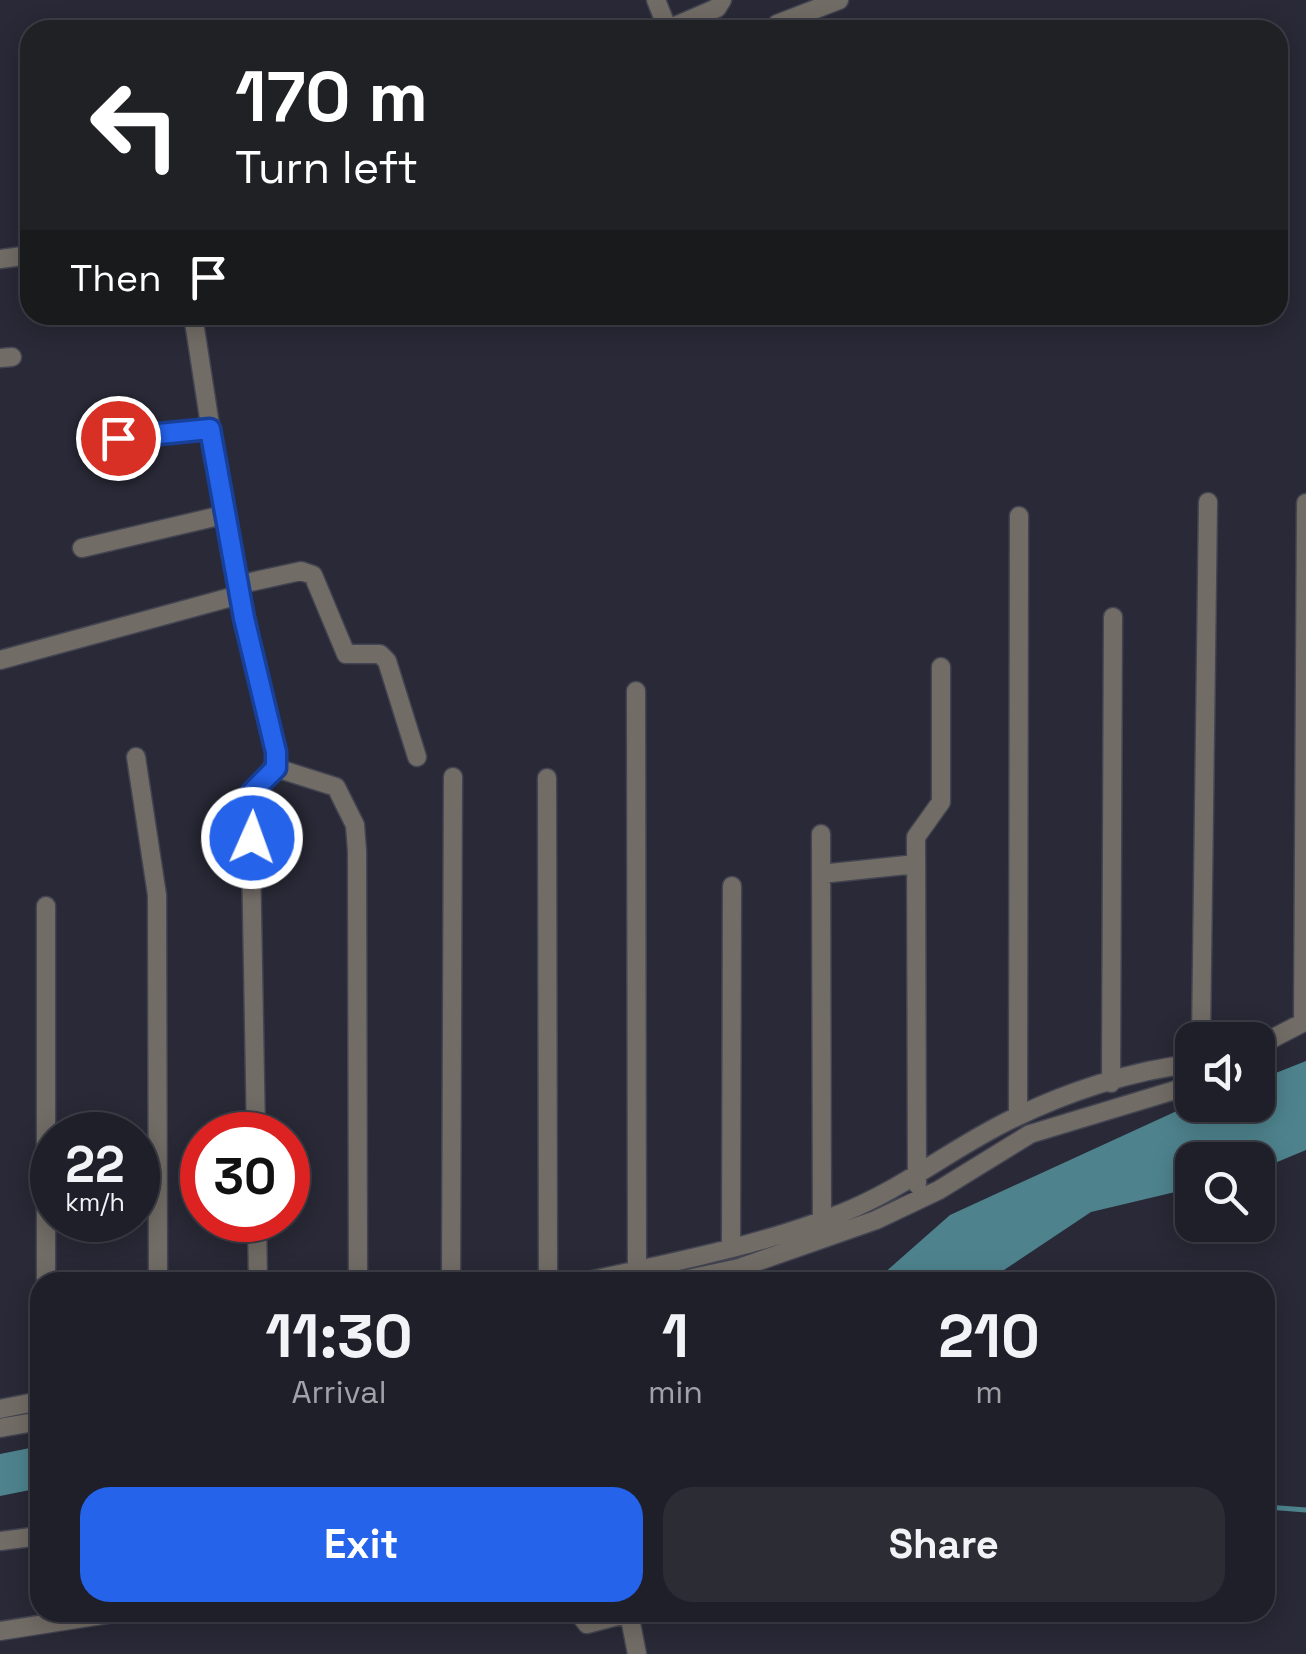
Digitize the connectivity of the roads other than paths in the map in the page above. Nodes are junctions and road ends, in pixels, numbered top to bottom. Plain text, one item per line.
1 (722, 0) edge
2 (839, 0) edge
3 (690, 20) edge
4 (787, 20) edge
5 (195, 325) edge
6 (210, 429) junction
7 (118, 438) dead end
8 (1208, 502) dead end
9 (1306, 503) edge
10 (224, 515) junction
11 (1019, 516) dead end
12 (82, 548) dead end
13 (238, 590) junction
14 (1113, 617) dead end
15 (0, 660) edge
16 (941, 667) dead end
17 (636, 691) dead end
18 (136, 756) dead end
19 (417, 757) dead end
20 (276, 768) junction
21 (453, 778) dead end
22 (547, 778) dead end
23 (821, 834) dead end
24 (916, 864) junction
25 (821, 874) junction
26 (732, 886) dead end
27 (46, 906) dead end
28 (1201, 1022) edge
29 (1305, 1022) edge
30 (1275, 1037) edge
31 (1175, 1068) edge
32 (1112, 1083) junction
33 (1175, 1090) edge
34 (256, 1112) edge
35 (1018, 1116) junction
36 (917, 1177) junction
37 (918, 1200) junction
38 (822, 1220) junction
39 (822, 1240) junction
40 (257, 1242) edge
41 (731, 1246) junction
42 (637, 1270) junction
43 (46, 1272) edge
44 (158, 1272) edge
45 (258, 1272) edge
46 (358, 1272) edge
47 (451, 1272) edge
48 (548, 1272) edge
49 (628, 1272) edge
50 (721, 1272) edge
51 (30, 1403) edge
52 (0, 1409) edge
53 (30, 1424) edge
54 (0, 1428) edge
55 (30, 1537) edge
56 (0, 1541) edge
57 (57, 1622) edge
58 (631, 1622) edge
59 (0, 1631) edge
60 (637, 1654) edge

1 - 3 street
2 - 4 street
5 - 6 street
6 - 7 street
6 - 10 street
8 - 28 street
9 - 29 street
10 - 12 street
10 - 13 street
11 - 35 street
13 - 15 street
13 - 19 street
13 - 20 street
14 - 32 street
16 - 24 street
17 - 42 street
18 - 44 street
20 - 34 street
20 - 46 street
21 - 47 street
22 - 48 street
23 - 25 street
24 - 25 street
24 - 36 street
25 - 38 street
26 - 41 street
27 - 43 street
29 - 30 street
31 - 32 street
32 - 35 street
33 - 37 street
35 - 36 street
36 - 37 street
36 - 38 street
37 - 39 street
38 - 39 street
38 - 41 street
39 - 50 street
40 - 45 street
41 - 42 street
42 - 49 street
51 - 52 street
53 - 54 street
55 - 56 street
57 - 59 street
58 - 60 street

